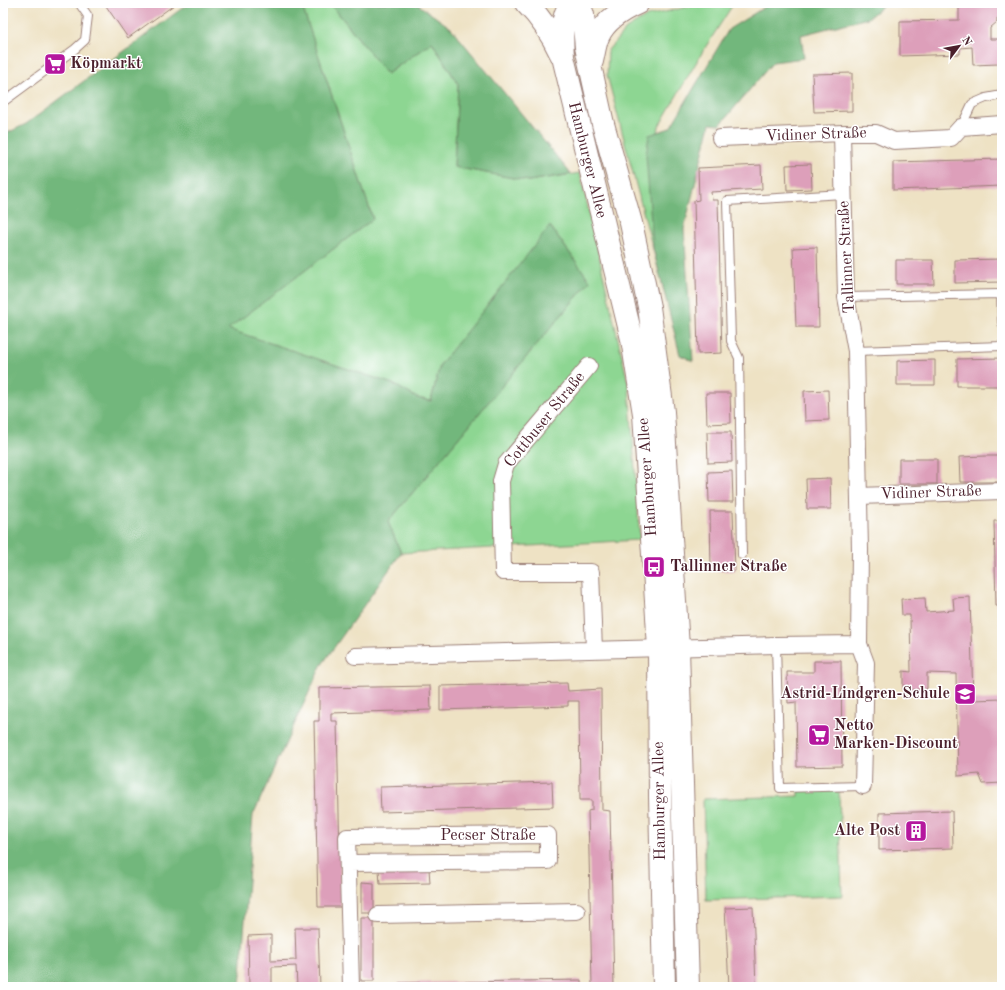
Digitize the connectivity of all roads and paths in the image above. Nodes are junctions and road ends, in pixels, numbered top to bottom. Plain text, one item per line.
1 (79, 3) edge
2 (526, 3) edge
3 (571, 3) edge
4 (579, 3) edge
5 (638, 3) edge
6 (563, 56) junction
7 (591, 68) junction
8 (1002, 95) edge
9 (3, 102) edge
10 (1002, 124) edge
11 (961, 126) junction
12 (842, 133) junction
13 (720, 138) dead end
14 (843, 194) junction
15 (846, 297) junction
16 (1002, 323) edge
17 (1002, 346) edge
18 (856, 351) junction
19 (590, 366) dead end
20 (1002, 491) edge
21 (859, 496) junction
22 (742, 555) dead end
23 (859, 644) junction
24 (776, 645) junction
25 (669, 648) junction
26 (594, 650) junction
27 (355, 656) dead end
28 (863, 786) joint
29 (348, 863) junction
30 (577, 911) dead end
31 (378, 915) dead end
32 (351, 987) edge
33 (664, 987) edge
34 (688, 987) edge

1 - 9 lane
2 - 6 street
3 - 6 street, Hamburger Allee
4 - 7 street, Hamburger Allee
5 - 7 street
6 - 25 street, Hamburger Allee
7 - 25 street, Hamburger Allee
8 - 11 lane
10 - 11 street
11 - 12 street, Vidiner Straße
12 - 13 street, Vidiner Straße
12 - 14 street, Tallinner Straße
14 - 15 street, Tallinner Straße
14 - 22 lane
15 - 16 lane
15 - 18 street, Tallinner Straße
17 - 18 lane
18 - 21 street, Tallinner Straße
19 - 26 street, Cottbuser Straße
20 - 21 street, Vidiner Straße
21 - 23 street, Tallinner Straße
23 - 24 street
23 - 28 street, Tallinner Straße
24 - 25 street
24 - 28 lane
25 - 26 street
25 - 33 street, Hamburger Allee
25 - 34 street, Hamburger Allee
26 - 27 street
29 - 29 street, Pecser Straße
29 - 32 street, Pecser Straße
30 - 31 street

